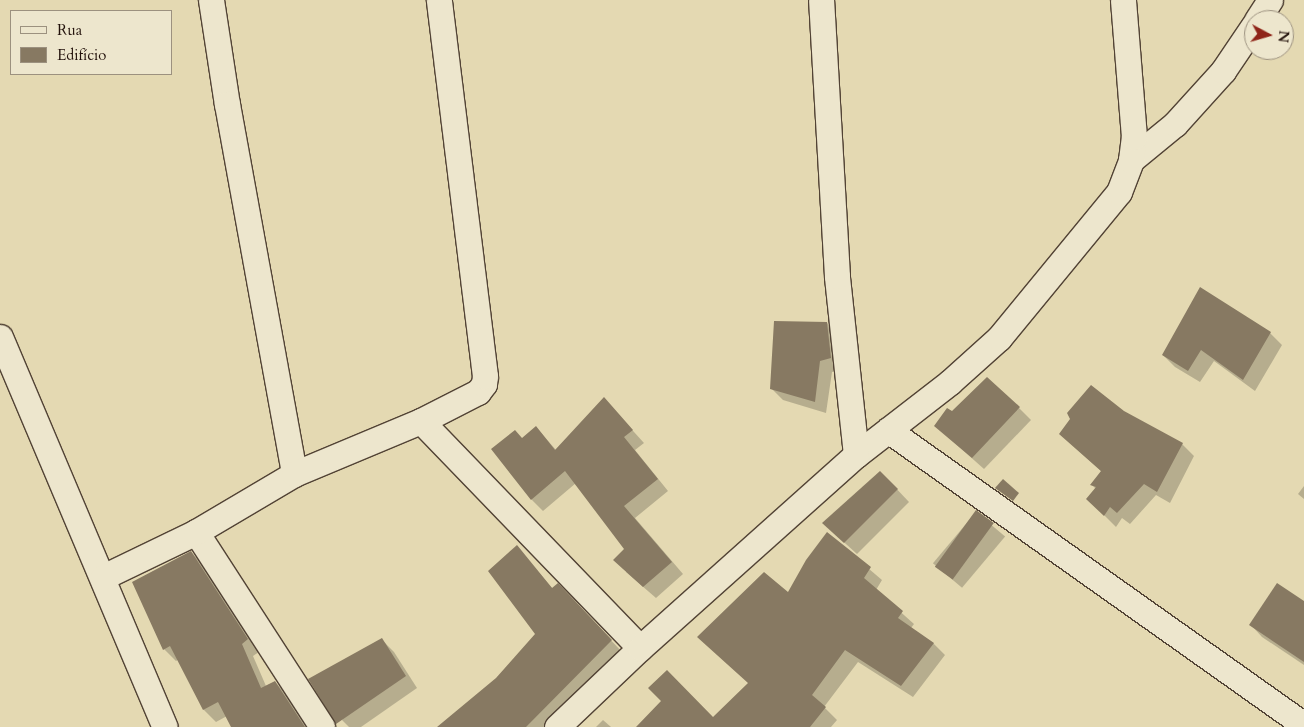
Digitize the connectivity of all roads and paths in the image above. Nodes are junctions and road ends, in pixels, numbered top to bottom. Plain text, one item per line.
1 (211, 0) edge
2 (439, 0) edge
3 (821, 0) edge
4 (1123, 0) edge
5 (1244, 40) edge
6 (1131, 160) junction
7 (0, 337) edge
8 (421, 422) junction
9 (888, 430) junction
10 (856, 455) junction
11 (294, 474) junction
12 (196, 532) junction
13 (104, 577) junction
14 (640, 648) junction
15 (1304, 725) edge
16 (165, 727) edge
17 (322, 727) edge
18 (557, 727) edge

1 - 11 street
2 - 8 street
3 - 10 street
4 - 6 street
5 - 6 street
6 - 9 street
7 - 13 street
8 - 11 street
8 - 14 street
9 - 10 street
9 - 15 street
10 - 14 street
11 - 12 street
12 - 13 street
12 - 17 street
13 - 16 street
14 - 18 street

